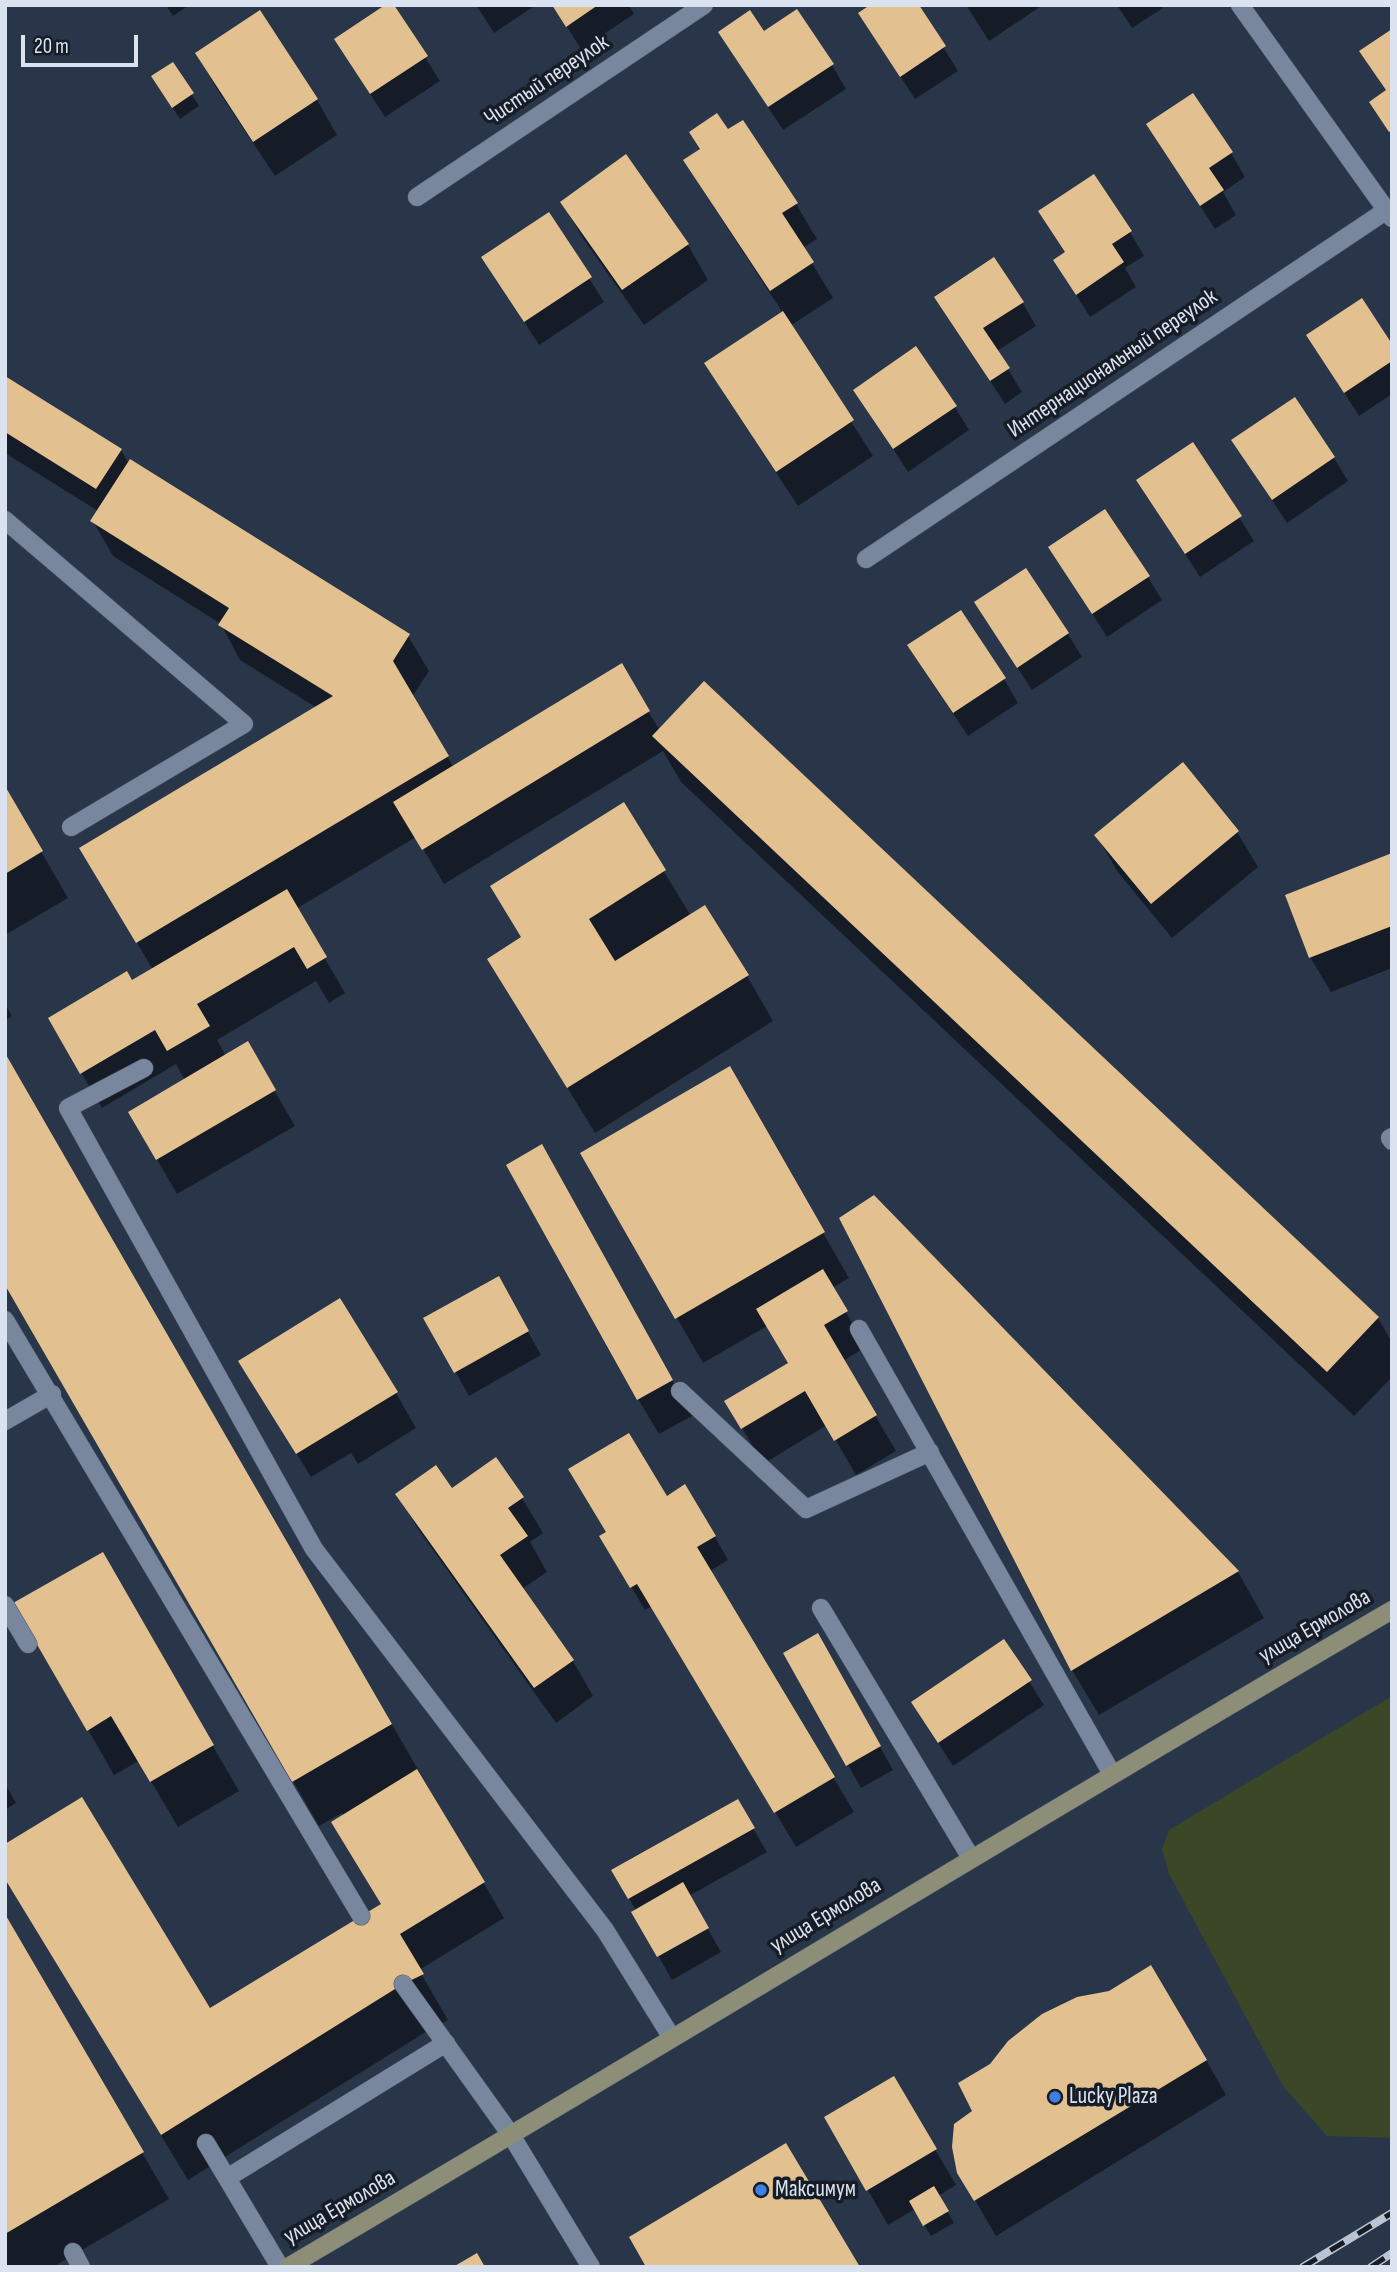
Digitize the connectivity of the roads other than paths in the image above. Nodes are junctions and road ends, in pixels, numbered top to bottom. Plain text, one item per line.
1 (704, 5) edge
2 (1241, 5) edge
3 (417, 197) dead end
4 (1389, 214) edge
5 (5, 520) edge
6 (866, 559) dead end
7 (71, 827) dead end
8 (144, 1068) dead end
9 (5, 1320) edge
10 (859, 1329) dead end
11 (680, 1391) dead end
12 (52, 1394) junction
13 (5, 1421) edge
14 (930, 1452) junction
15 (5, 1605) edge
16 (821, 1608) dead end
17 (1392, 1611) edge
18 (28, 1644) dead end
19 (1112, 1774) junction
20 (971, 1858) junction
21 (361, 1916) dead end
22 (403, 1984) dead end
23 (672, 2038) junction
24 (446, 2043) junction
25 (512, 2135) junction
26 (206, 2143) dead end
27 (227, 2178) junction
28 (280, 2267) edge
29 (288, 2267) edge
30 (591, 2267) edge

1 - 3 street, Чистый переулок
2 - 4 street
4 - 6 street, Интернациональный переулок
5 - 7 street
8 - 23 street
9 - 12 street
10 - 14 street
11 - 14 street
12 - 13 street
12 - 21 street
14 - 19 street
15 - 18 street
16 - 20 street
17 - 19 main road, улица Ермолова
19 - 20 main road, улица Ермолова
20 - 23 main road, улица Ермолова
22 - 24 street
23 - 25 main road, улица Ермолова
24 - 25 street
24 - 27 street
25 - 29 main road, улица Ермолова
25 - 30 street
26 - 27 street
27 - 28 street

